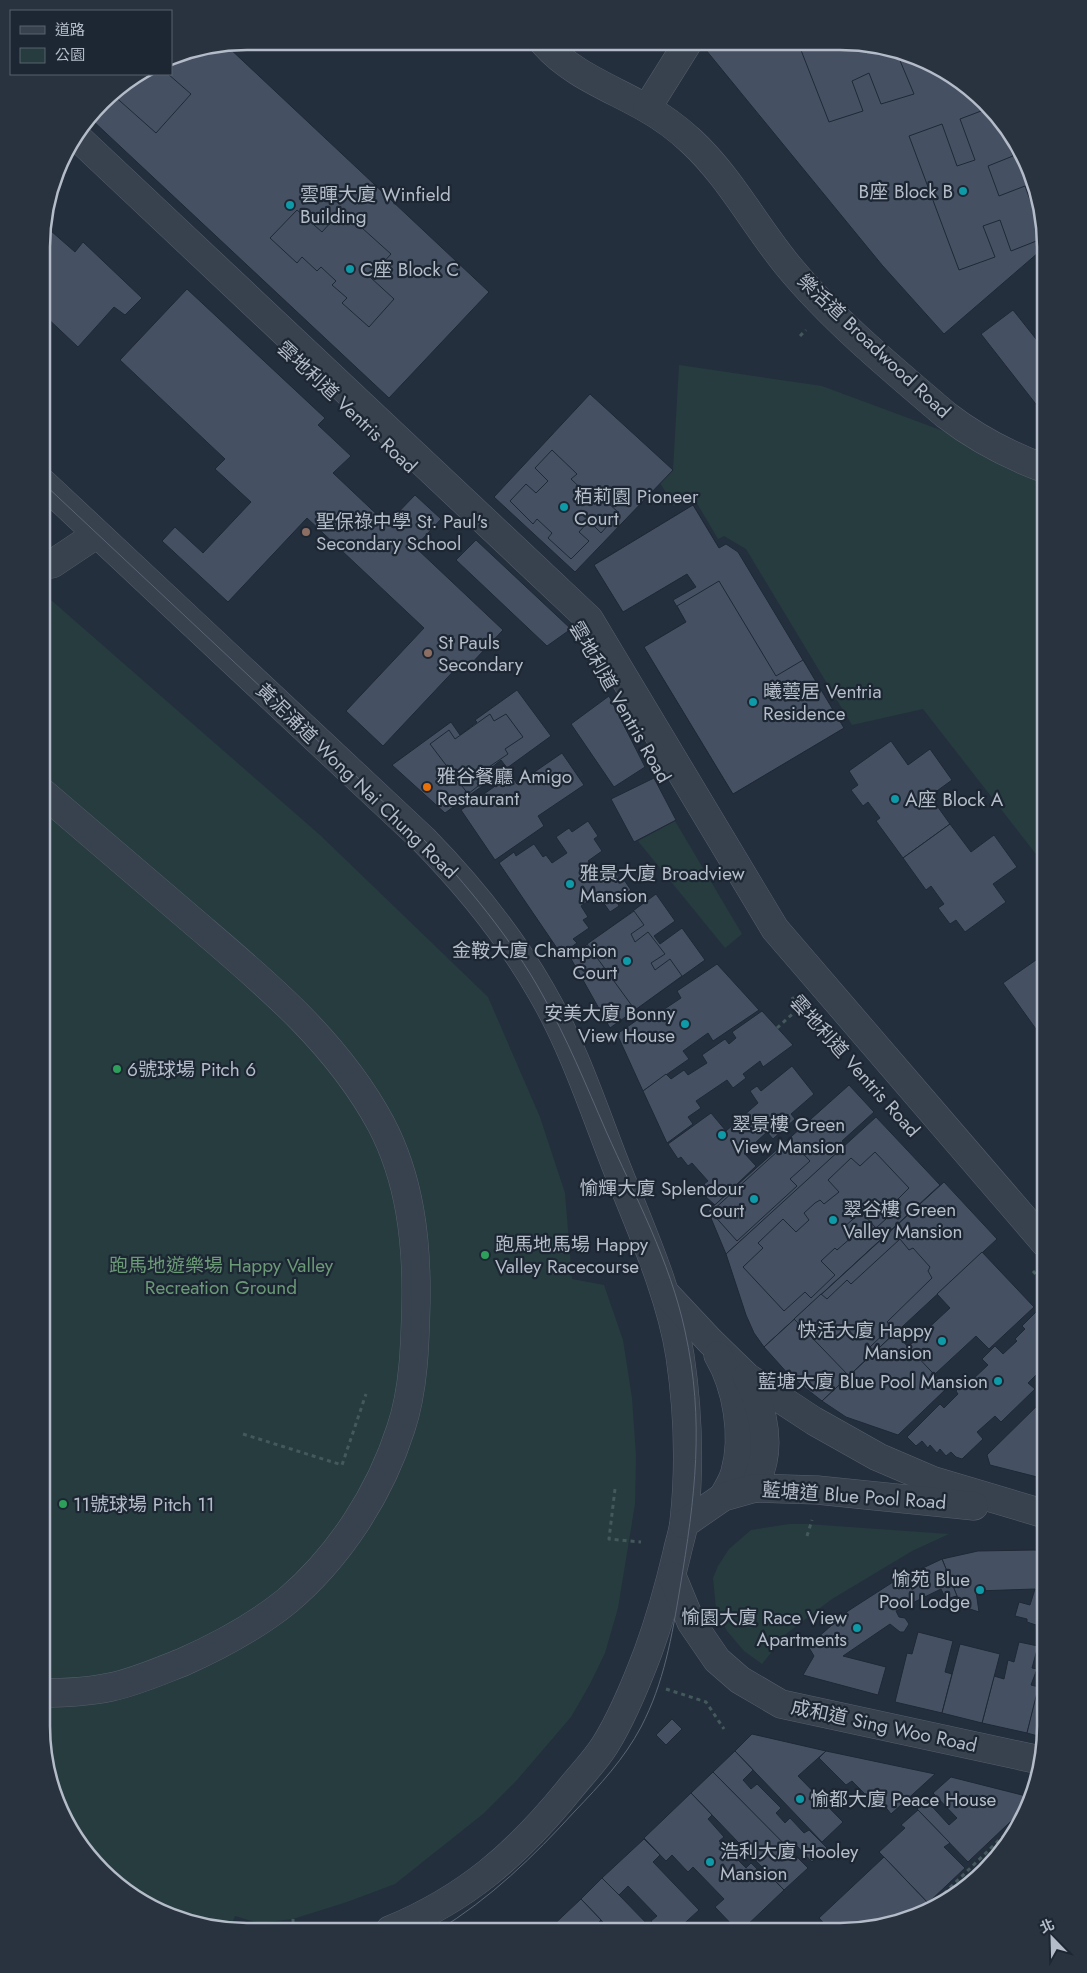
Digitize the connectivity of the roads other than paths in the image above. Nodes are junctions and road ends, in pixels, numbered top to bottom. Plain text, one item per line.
1 (552, 50) edge
2 (683, 50) edge
3 (647, 108) junction
4 (81, 141) edge
5 (1037, 465) edge
6 (50, 490) edge
7 (97, 534) junction
8 (52, 564) dead end
9 (50, 799) edge
10 (1037, 1233) edge
11 (664, 1291) junction
12 (710, 1341) junction
13 (747, 1377) junction
14 (755, 1488) junction
15 (723, 1497) junction
16 (1037, 1512) edge
17 (1037, 1513) edge
18 (684, 1524) junction
19 (672, 1576) junction
20 (50, 1693) edge
21 (1034, 1759) edge
22 (409, 1923) edge

1 - 3 street, 樂活道 Broadwood Road
2 - 3 street
3 - 5 street, 樂活道 Broadwood Road
4 - 10 street, 雲地利道 Ventris Road
6 - 7 street, 黃泥涌道 Wong Nai Chung Road
7 - 8 street
7 - 11 street, 黃泥涌道 Wong Nai Chung Road
9 - 20 street
11 - 12 street, 藍塘道 Blue Pool Road
11 - 18 street, 黃泥涌道 Wong Nai Chung Road
12 - 13 street, 藍塘道 Blue Pool Road
12 - 15 street
13 - 14 street
13 - 16 street, 藍塘道 Blue Pool Road
14 - 15 street, 藍塘道 Blue Pool Road
14 - 17 street, 藍塘道 Blue Pool Road
15 - 18 street, 藍塘道 Blue Pool Road
18 - 19 street, 黃泥涌道 Wong Nai Chung Road
19 - 21 street, 成和道 Sing Woo Road
19 - 22 street, 黃泥涌道 Wong Nai Chung Road

